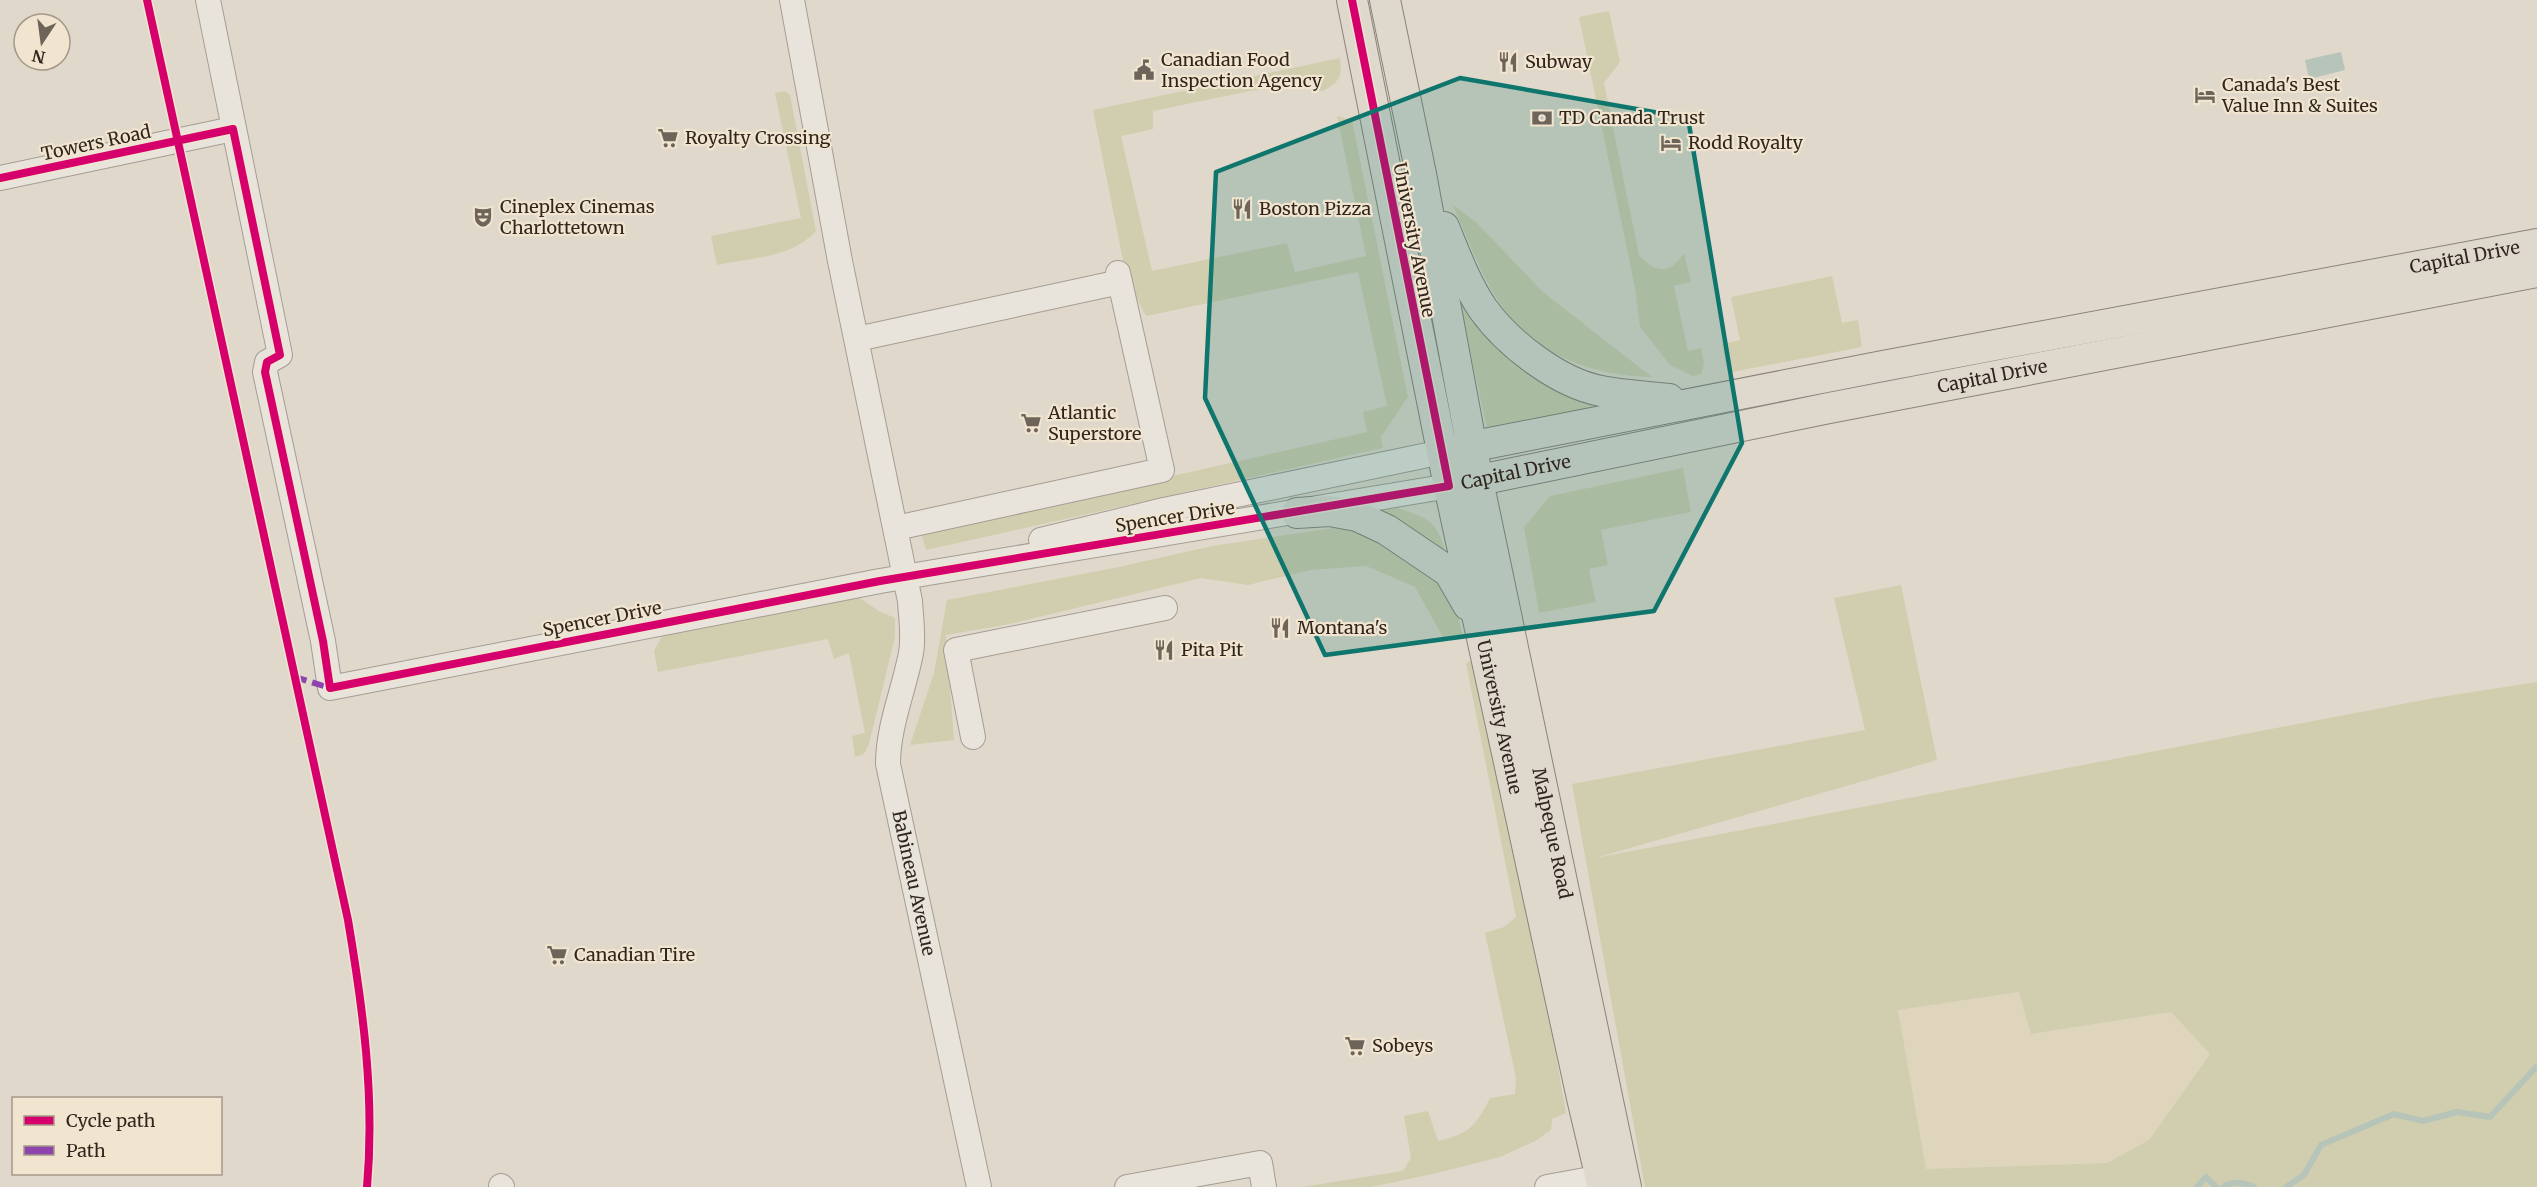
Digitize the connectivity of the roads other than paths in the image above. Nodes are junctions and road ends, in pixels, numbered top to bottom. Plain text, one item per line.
1 (208, 0) edge
2 (792, 0) edge
3 (1352, 0) edge
4 (1385, 0) edge
5 (233, 129) junction
6 (1422, 174) junction
7 (0, 178) edge
8 (2537, 244) edge
9 (2537, 272) edge
10 (857, 339) junction
11 (1696, 403) junction
12 (1472, 447) junction
13 (1442, 453) junction
14 (1479, 481) junction
15 (1449, 486) junction
16 (1297, 513) junction
17 (896, 528) junction
18 (932, 572) junction
19 (906, 577) junction
20 (1165, 608) dead end
21 (1494, 688) junction
22 (973, 737) dead end
23 (1613, 1181) edge
24 (979, 1187) edge
25 (1126, 1187) edge
26 (1264, 1187) edge
27 (1547, 1187) edge

1 - 5 street
2 - 10 street, Babineau Avenue
3 - 13 main road, University Avenue
4 - 6 main road, University Avenue
5 - 7 street, Towers Road
5 - 19 street, Spencer Drive
6 - 11 main road
6 - 12 main road, University Avenue
8 - 11 main road, Capital Drive
9 - 14 main road, Capital Drive
10 - 17 street, Babineau Avenue
10 - 17 street
11 - 12 main road, Capital Drive
12 - 13 main road, Spencer Drive
12 - 14 main road, University Avenue
13 - 15 main road, University Avenue
13 - 18 street, Spencer Drive
14 - 15 main road, Capital Drive
14 - 23 main road, Malpeque Road
15 - 16 street, Spencer Drive
15 - 21 main road, University Avenue
16 - 18 street, Spencer Drive
16 - 21 main road
17 - 19 street, Babineau Avenue
18 - 19 street, Spencer Drive
19 - 24 street, Babineau Avenue
20 - 22 street
21 - 23 main road, University Avenue
23 - 27 street
25 - 26 street

